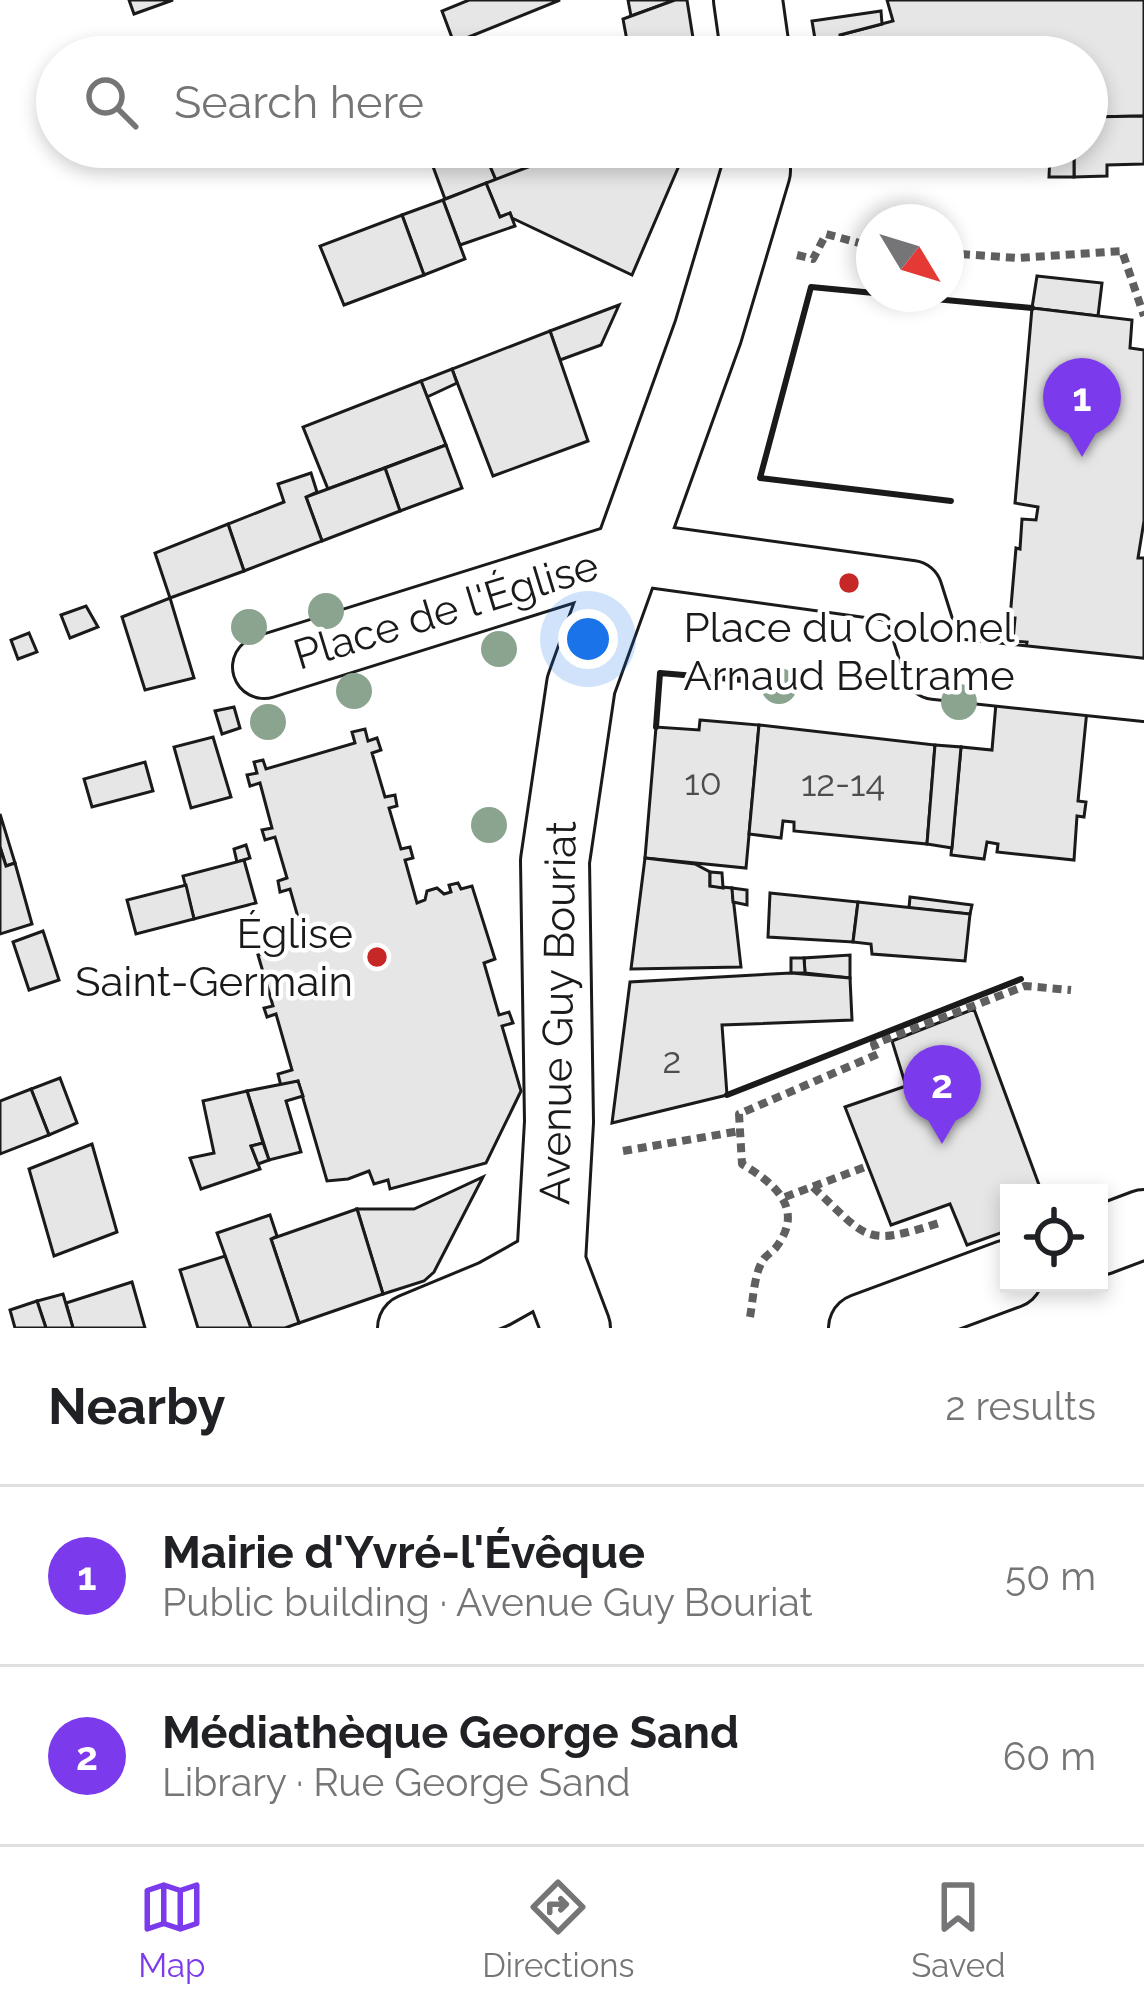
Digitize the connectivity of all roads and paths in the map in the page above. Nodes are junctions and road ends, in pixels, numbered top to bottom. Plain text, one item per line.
1 (748, 0) edge
2 (753, 36) edge
3 (756, 168) edge
4 (964, 254) edge
5 (1144, 316) edge
6 (628, 554) junction
7 (265, 667) dead end
8 (1144, 690) edge
9 (1071, 990) dead end
10 (740, 1131) junction
11 (608, 1154) dead end
12 (868, 1166) dead end
13 (813, 1187) junction
14 (785, 1197) junction
15 (956, 1218) dead end
16 (1144, 1224) edge
17 (1108, 1238) edge
18 (551, 1262) junction
19 (1000, 1277) edge
20 (750, 1317) dead end
21 (412, 1328) edge
22 (576, 1328) edge
23 (863, 1328) edge

1 - 2 street
3 - 6 street, Avenue Guy Bouriat
4 - 5 path
6 - 7 street, Place de l'Église
6 - 8 street
6 - 18 street, Avenue Guy Bouriat
9 - 10 path
10 - 11 path
10 - 14 path
12 - 13 path
13 - 14 path
13 - 15 path
14 - 20 path
16 - 17 street
18 - 21 street
18 - 22 street
19 - 23 street

